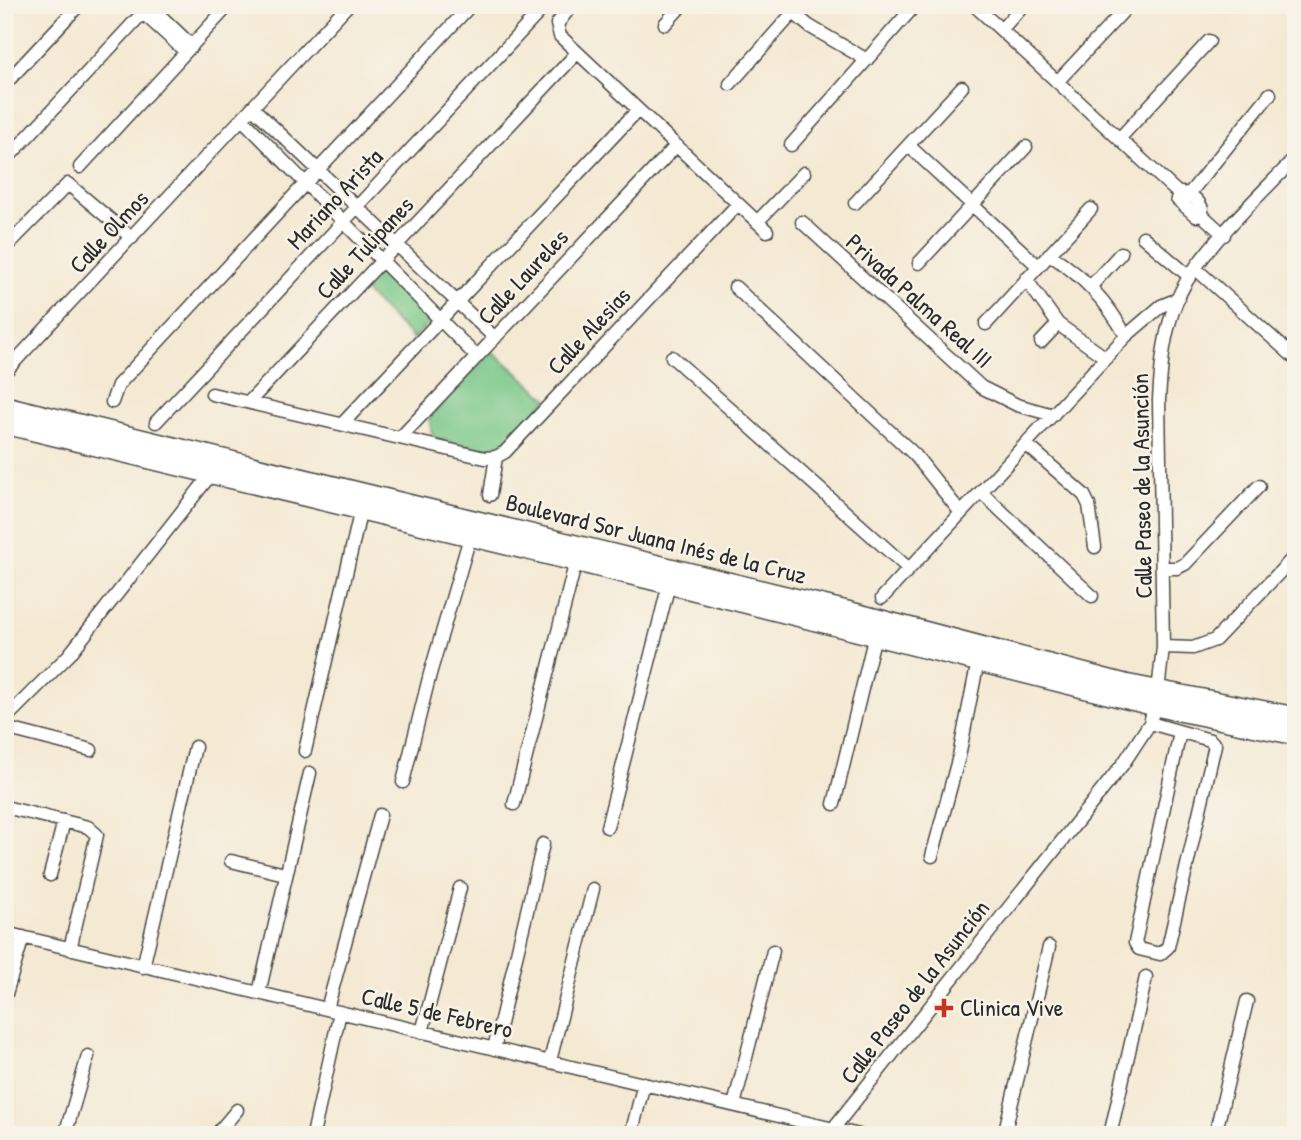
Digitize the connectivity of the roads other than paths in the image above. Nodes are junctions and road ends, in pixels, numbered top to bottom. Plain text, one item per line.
1 (79, 5) edge
2 (229, 5) edge
3 (348, 5) edge
4 (471, 5) edge
5 (546, 5) edge
6 (572, 5) edge
7 (682, 5) edge
8 (974, 5) edge
9 (1023, 5) edge
10 (1129, 5) edge
11 (145, 7) edge
12 (793, 8) edge
13 (910, 11) dead end
14 (665, 24) dead end
15 (1001, 30) junction
16 (1209, 41) dead end
17 (189, 49) junction
18 (578, 53) junction
19 (867, 60) junction
20 (1057, 82) junction
21 (730, 83) dead end
22 (5, 85) edge
23 (962, 87) dead end
24 (1270, 94) dead end
25 (253, 108) junction
26 (638, 110) junction
27 (242, 119) junction
28 (1119, 139) junction
29 (791, 145) dead end
30 (676, 146) junction
31 (909, 146) junction
32 (1026, 146) dead end
33 (1296, 157) edge
34 (5, 161) edge
35 (80, 167) dead end
36 (318, 171) junction
37 (804, 173) dead end
38 (307, 184) junction
39 (1184, 194) junction
40 (855, 203) dead end
41 (738, 204) junction
42 (972, 205) junction
43 (356, 208) junction
44 (1091, 209) dead end
45 (343, 221) junction
46 (802, 222) dead end
47 (1224, 235) junction
48 (1143, 237) dead end
49 (132, 238) junction
50 (396, 246) junction
51 (5, 248) edge
52 (1121, 253) dead end
53 (1049, 254) junction
54 (382, 260) junction
55 (919, 263) dead end
56 (1038, 267) junction
57 (1193, 273) junction
58 (1026, 279) junction
59 (1091, 286) junction
60 (734, 287) dead end
61 (1178, 299) junction
62 (449, 311) junction
63 (986, 324) dead end
64 (1058, 324) junction
65 (1126, 336) junction
66 (495, 338) junction
67 (1041, 342) dead end
68 (477, 356) junction
69 (672, 357) dead end
70 (1106, 358) junction
71 (1296, 359) edge
72 (5, 372) edge
73 (212, 394) dead end
74 (112, 402) dead end
75 (250, 402) junction
76 (5, 405) edge
77 (1053, 415) junction
78 (156, 422) dead end
79 (344, 422) junction
80 (8, 430) edge
81 (401, 437) junction
82 (1026, 444) junction
83 (496, 457) junction
84 (212, 473) junction
85 (1259, 486) dead end
86 (981, 492) junction
87 (490, 495) dead end
88 (362, 509) junction
89 (961, 513) junction
90 (470, 537) junction
91 (1095, 547) dead end
92 (1296, 555) edge
93 (576, 561) junction
94 (1163, 568) junction
95 (909, 569) junction
96 (669, 584) junction
97 (1093, 596) dead end
98 (882, 598) dead end
99 (875, 635) junction
100 (1163, 647) junction
101 (978, 661) junction
102 (1154, 707) junction
103 (1296, 717) edge
104 (5, 719) edge
105 (5, 728) edge
106 (1180, 732) junction
107 (1296, 735) edge
108 (195, 747) dead end
109 (91, 750) dead end
110 (305, 751) dead end
111 (310, 773) dead end
112 (403, 782) dead end
113 (514, 804) dead end
114 (834, 804) dead end
115 (5, 807) edge
116 (380, 815) dead end
117 (64, 821) junction
118 (607, 827) dead end
119 (543, 844) dead end
120 (932, 856) dead end
121 (231, 861) dead end
122 (285, 874) junction
123 (50, 875) dead end
124 (460, 888) dead end
125 (593, 889) dead end
126 (5, 933) edge
127 (23, 937) junction
128 (1049, 947) dead end
129 (70, 949) junction
130 (773, 951) dead end
131 (143, 967) junction
132 (1146, 977) dead end
133 (259, 993) junction
134 (5, 997) edge
135 (1247, 1001) dead end
136 (333, 1011) junction
137 (422, 1032) junction
138 (494, 1049) junction
139 (88, 1056) dead end
140 (550, 1061) junction
141 (644, 1083) junction
142 (734, 1105) junction
143 (237, 1110) dead end
144 (830, 1132) edge
145 (65, 1135) edge
146 (216, 1135) edge
147 (313, 1135) edge
148 (631, 1135) edge
149 (859, 1135) edge
150 (1004, 1135) edge
151 (1110, 1135) edge
152 (1215, 1135) edge

1 - 22 street
2 - 17 street
3 - 25 street, Calle Olmos
4 - 36 street
5 - 43 street, Mariano Arista
6 - 18 street
7 - 14 street
8 - 15 street
9 - 15 street
10 - 20 street
11 - 17 street
11 - 34 street
12 - 19 street
12 - 21 street
13 - 19 street
15 - 20 street
16 - 28 street
17 - 35 street
18 - 26 street
18 - 50 street, Calle Tulipanes
19 - 29 street
20 - 28 street
23 - 31 street
24 - 39 street
25 - 27 street, Calle Olmos
25 - 36 street
26 - 30 street
26 - 62 street
27 - 38 street
27 - 49 street, Calle Olmos
28 - 39 street
30 - 41 street
30 - 66 street, Calle Laureles
31 - 40 street
31 - 42 street
32 - 42 street
33 - 47 street, Calle Paseo de la Asunción
36 - 38 street
36 - 43 street
37 - 41 street
38 - 45 street
38 - 74 street
39 - 47 street
41 - 83 street, Calle Alesias
42 - 55 street
42 - 56 street
43 - 45 street, Mariano Arista
43 - 50 street
44 - 53 street
45 - 54 street
45 - 78 street, Mariano Arista
46 - 77 street, Privada Palma Real III
47 - 57 street, Calle Paseo de la Asunción
48 - 57 street
49 - 51 street
49 - 72 street, Calle Olmos
50 - 54 street, Calle Tulipanes
50 - 62 street
52 - 59 street
53 - 56 street
53 - 59 street
54 - 62 street
54 - 75 street, Calle Tulipanes
56 - 58 street
57 - 61 street, Calle Paseo de la Asunción
57 - 71 street
58 - 63 street
58 - 64 street
59 - 65 street
60 - 89 street
61 - 65 street
61 - 94 street, Calle Paseo de la Asunción
62 - 66 street
62 - 68 street
62 - 79 street
64 - 67 street
64 - 70 street
65 - 70 street
66 - 68 street, Calle Laureles
68 - 81 street, Calle Laureles
69 - 95 street
70 - 77 street
73 - 75 street
75 - 79 street
76 - 102 main road, Boulevard Sor Juana Inés de la Cruz
77 - 82 street
79 - 81 street
80 - 84 main road, Boulevard Sor Juana Inés de la Cruz
81 - 83 street
82 - 86 street
82 - 91 street
83 - 87 street
84 - 88 main road, Boulevard Sor Juana Inés de la Cruz
84 - 104 street
85 - 94 street
86 - 89 street
86 - 97 street
88 - 90 main road, Boulevard Sor Juana Inés de la Cruz
88 - 110 street
89 - 95 street
90 - 93 main road, Boulevard Sor Juana Inés de la Cruz
90 - 112 street
92 - 100 street
93 - 96 main road, Boulevard Sor Juana Inés de la Cruz
93 - 113 street
94 - 100 street, Calle Paseo de la Asunción
95 - 98 street
96 - 99 main road, Boulevard Sor Juana Inés de la Cruz
96 - 118 street
99 - 101 main road, Boulevard Sor Juana Inés de la Cruz
99 - 114 street
100 - 102 street, Calle Paseo de la Asunción
101 - 102 main road, Boulevard Sor Juana Inés de la Cruz
101 - 120 street
102 - 103 main road, Boulevard Sor Juana Inés de la Cruz
102 - 106 street
102 - 107 main road, Boulevard Sor Juana Inés de la Cruz
102 - 144 street, Calle Paseo de la Asunción
105 - 109 street
106 - 106 street
108 - 131 street
111 - 122 street
115 - 117 street
116 - 136 street
117 - 123 street
117 - 129 street
119 - 138 street
121 - 122 street
122 - 133 street
124 - 137 street
125 - 140 street
126 - 127 street, Calle 5 de Febrero
127 - 129 street, Calle 5 de Febrero
127 - 134 street
128 - 150 street
129 - 131 street, Calle 5 de Febrero
130 - 142 street
131 - 133 street, Calle 5 de Febrero
132 - 151 street
133 - 136 street, Calle 5 de Febrero
135 - 152 street
136 - 137 street, Calle 5 de Febrero
136 - 147 street
137 - 138 street, Calle 5 de Febrero
138 - 140 street, Calle 5 de Febrero
139 - 145 street
140 - 141 street, Calle 5 de Febrero
141 - 142 street, Calle 5 de Febrero
141 - 148 street
142 - 144 street, Calle 5 de Febrero
143 - 146 street
144 - 149 street, Calle 5 de Febrero

